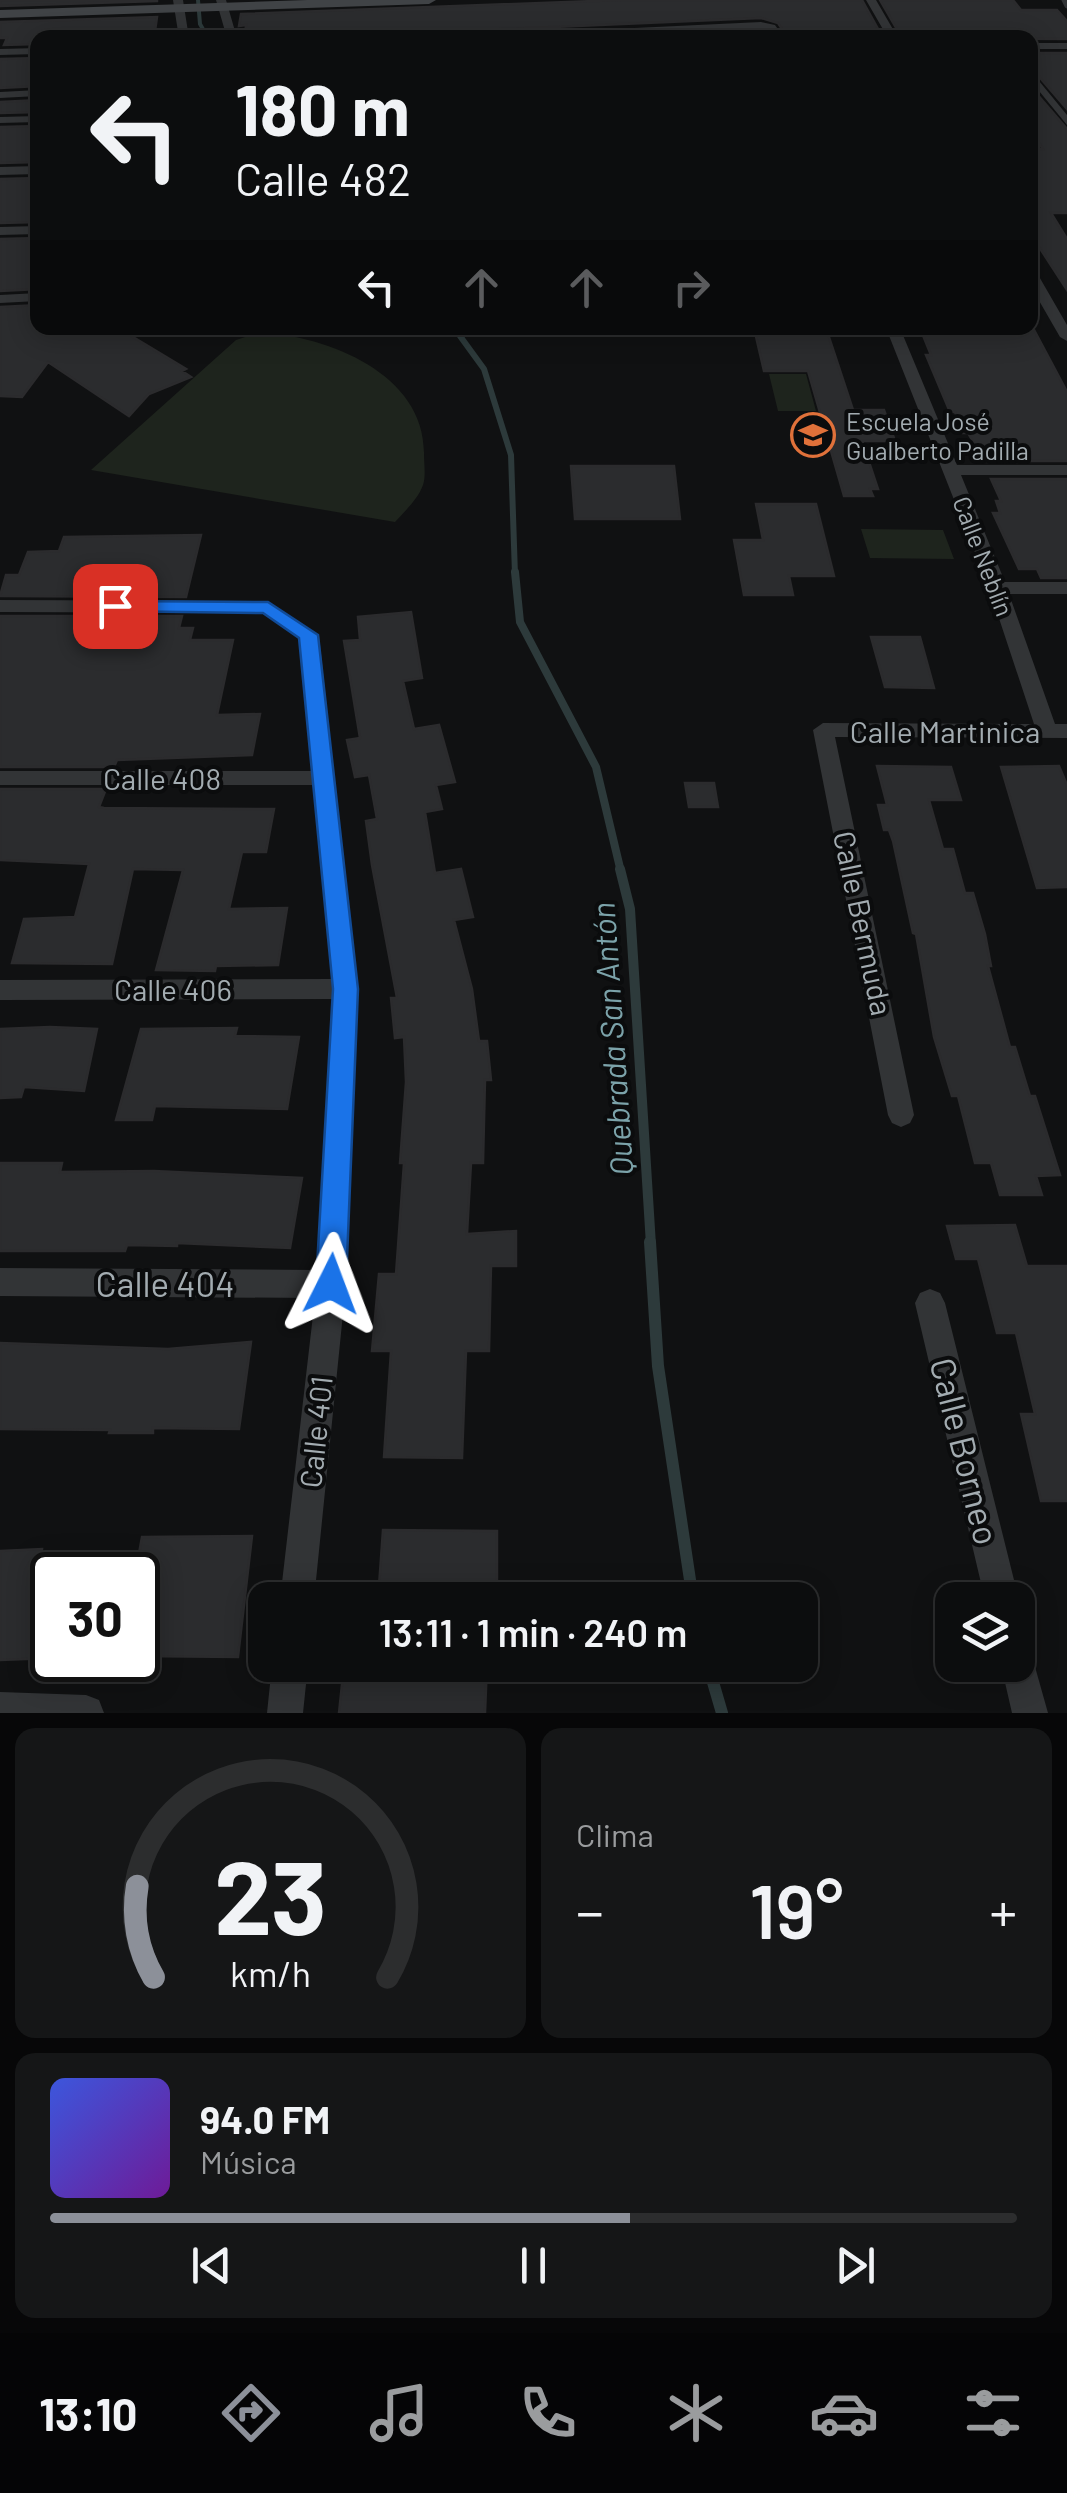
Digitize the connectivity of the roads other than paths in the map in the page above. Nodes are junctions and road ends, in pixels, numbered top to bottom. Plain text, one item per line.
1 (318, 0) edge
2 (429, 0) edge
3 (872, 0) edge
4 (222, 3) edge
5 (179, 4) edge
6 (0, 12) edge
7 (183, 30) edge
8 (230, 30) edge
9 (718, 30) edge
10 (774, 30) edge
11 (889, 30) edge
12 (1038, 46) edge
13 (1067, 46) edge
14 (30, 51) edge
15 (0, 52) edge
16 (1038, 84) edge
17 (0, 94) edge
18 (30, 94) edge
19 (30, 118) edge
20 (0, 120) edge
21 (1067, 122) edge
22 (30, 170) edge
23 (0, 171) edge
24 (30, 230) edge
25 (0, 231) edge
26 (1038, 288) edge
27 (30, 297) edge
28 (0, 299) edge
29 (895, 335) edge
30 (1067, 337) edge
31 (950, 470) junction
32 (1067, 470) edge
33 (998, 588) junction
34 (1067, 588) edge
35 (0, 606) edge
36 (823, 730) joint
37 (1057, 731) edge
38 (0, 778) edge
39 (323, 778) junction
40 (345, 989) junction
41 (0, 990) edge
42 (901, 1115) dead end
43 (0, 1282) edge
44 (331, 1284) junction
45 (930, 1303) dead end
46 (299, 1582) edge
47 (998, 1582) edge
48 (288, 1682) edge
49 (1023, 1682) edge
50 (0, 1710) edge
51 (86, 1713) edge
52 (285, 1713) edge
53 (1030, 1713) edge

1 - 4 street
2 - 4 street
3 - 11 street
4 - 5 street
4 - 8 street
5 - 6 street
5 - 7 street
9 - 10 street
12 - 13 street
14 - 15 street
16 - 21 street
17 - 18 street
19 - 20 street
22 - 23 street
24 - 25 street
26 - 30 street
27 - 28 street
29 - 31 street, Calle Neblín
31 - 32 street
31 - 33 street, Calle Neblín
33 - 34 street
33 - 37 street, Calle Neblín
35 - 39 street, Calle 401
36 - 37 street, Calle Martinica
36 - 42 street, Calle Bermuda
38 - 39 street, Calle 408
39 - 40 street, Calle 401
40 - 41 street, Calle 406
40 - 44 street, Calle 401
43 - 44 street, Calle 404
44 - 46 street, Calle 401
45 - 47 street, Calle Borneo
48 - 52 street
49 - 53 street
50 - 51 street

